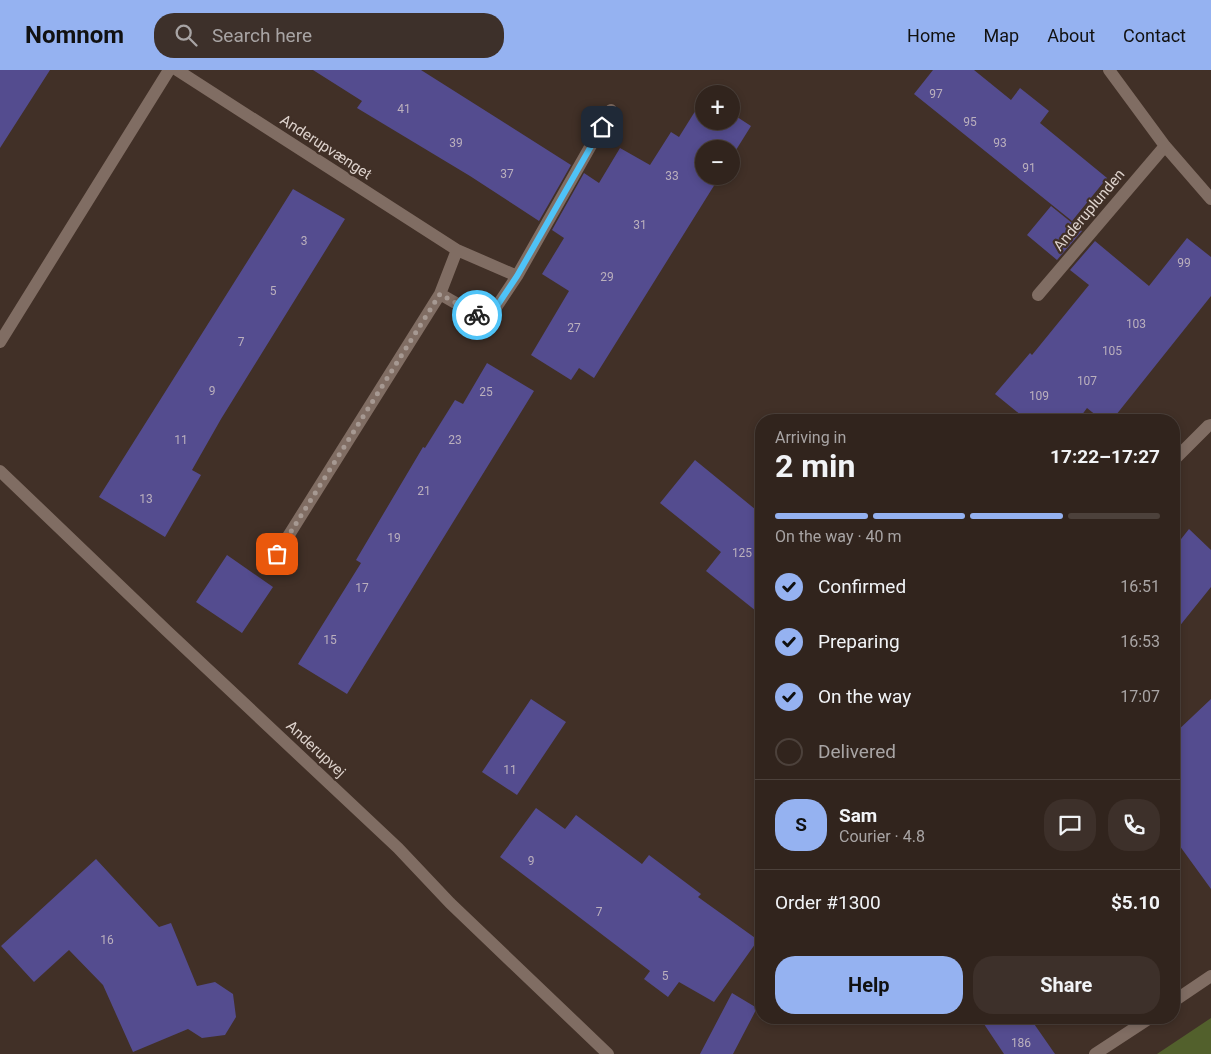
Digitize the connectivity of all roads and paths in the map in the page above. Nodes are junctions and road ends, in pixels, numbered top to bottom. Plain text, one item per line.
1 (169, 70) edge
2 (177, 70) edge
3 (1109, 70) edge
4 (611, 110) dead end
5 (1165, 146) junction
6 (1211, 199) edge
7 (457, 250) junction
8 (517, 276) junction
9 (440, 294) junction
10 (1038, 295) dead end
11 (0, 342) edge
12 (1211, 425) edge
13 (1180, 454) edge
14 (0, 471) edge
15 (277, 554) dead end
16 (1211, 976) edge
17 (1180, 998) edge
18 (1141, 1024) edge
19 (608, 1054) edge
20 (1095, 1054) edge

1 - 11 street
2 - 7 street, Anderupvænget
3 - 5 street
4 - 8 street
5 - 6 street
5 - 10 street, Anderuplunden
7 - 8 street, Anderupvænget
7 - 9 street
8 - 9 street
9 - 15 street
12 - 13 street
14 - 19 street, Anderupvej
16 - 17 street
18 - 20 street

